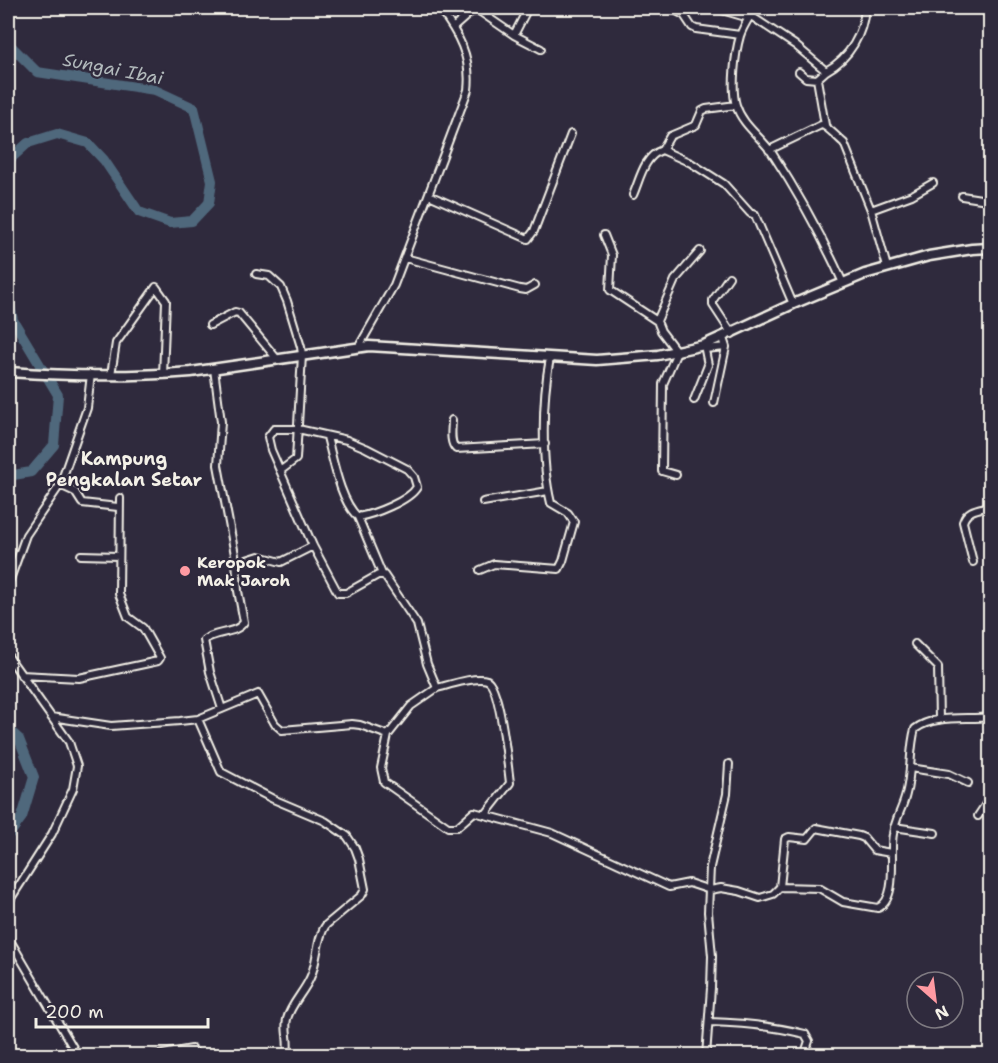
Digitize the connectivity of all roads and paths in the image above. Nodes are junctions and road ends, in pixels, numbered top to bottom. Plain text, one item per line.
1 (440, 8) edge
2 (528, 8) edge
3 (671, 8) edge
4 (715, 8) edge
5 (755, 8) edge
6 (865, 8) edge
7 (750, 17) junction
8 (453, 27) junction
9 (514, 35) junction
10 (740, 35) junction
11 (541, 49) dead end
12 (826, 71) junction
13 (799, 72) dead end
14 (817, 79) junction
15 (736, 105) junction
16 (825, 125) junction
17 (571, 134) dead end
18 (662, 150) junction
19 (769, 150) junction
20 (933, 183) dead end
21 (429, 195) junction
22 (633, 195) dead end
23 (962, 196) dead end
24 (990, 203) edge
25 (872, 210) junction
26 (990, 223) edge
27 (604, 235) dead end
28 (990, 248) edge
29 (700, 251) dead end
30 (405, 258) junction
31 (887, 267) junction
32 (256, 274) dead end
33 (729, 278) dead end
34 (843, 283) junction
35 (535, 285) dead end
36 (793, 304) junction
37 (657, 321) junction
38 (210, 325) dead end
39 (732, 334) junction
40 (723, 338) junction
41 (705, 347) junction
42 (726, 347) junction
43 (358, 348) junction
44 (677, 352) junction
45 (302, 356) junction
46 (550, 358) junction
47 (278, 359) junction
48 (214, 369) junction
49 (8, 372) edge
50 (92, 374) junction
51 (111, 375) junction
52 (163, 375) junction
53 (694, 400) dead end
54 (714, 403) dead end
55 (452, 420) dead end
56 (298, 429) junction
57 (327, 437) junction
58 (545, 444) junction
59 (280, 471) junction
60 (676, 474) dead end
61 (60, 485) junction
62 (548, 490) junction
63 (120, 498) dead end
64 (483, 502) dead end
65 (990, 506) edge
66 (118, 507) junction
67 (358, 517) junction
68 (313, 546) junction
69 (81, 555) dead end
70 (119, 556) junction
71 (973, 562) dead end
72 (237, 563) junction
73 (480, 570) dead end
74 (382, 574) junction
75 (8, 585) edge
76 (915, 644) dead end
77 (8, 656) edge
78 (21, 675) junction
79 (437, 688) junction
80 (222, 708) junction
81 (51, 717) junction
82 (990, 717) edge
83 (198, 719) junction
84 (939, 720) junction
85 (388, 735) junction
86 (729, 764) dead end
87 (910, 768) junction
88 (968, 783) dead end
89 (990, 798) edge
90 (485, 815) junction
91 (978, 816) dead end
92 (894, 827) junction
93 (935, 832) dead end
94 (891, 853) junction
95 (780, 887) junction
96 (710, 890) junction
97 (8, 903) edge
98 (8, 937) edge
99 (710, 1022) junction
100 (78, 1056) edge
101 (151, 1056) edge
102 (198, 1056) edge
103 (286, 1056) edge
104 (706, 1056) edge
105 (804, 1056) edge

1 - 8 street
2 - 9 street
3 - 10 street
4 - 7 street
5 - 7 street
6 - 12 street
7 - 10 street
7 - 12 street
8 - 9 street
8 - 21 street
9 - 11 street
10 - 15 street
12 - 14 street
13 - 14 street
14 - 16 street
15 - 18 street
15 - 19 street
16 - 19 street
16 - 25 street
17 - 21 street
18 - 22 street
18 - 36 street
19 - 34 street
20 - 25 street
21 - 30 street
23 - 24 street
25 - 31 street
26 - 28 street
27 - 37 street
28 - 31 main road
29 - 37 street
30 - 35 street
30 - 43 street
31 - 34 main road
32 - 45 street
33 - 39 street
34 - 36 main road
36 - 39 main road
37 - 44 street
38 - 47 street
39 - 40 main road
40 - 41 main road
40 - 42 street
41 - 42 street
41 - 44 main road
41 - 53 street
42 - 54 street
43 - 45 main road
43 - 46 main road
44 - 46 main road
44 - 60 street
45 - 47 main road
45 - 56 street
46 - 58 street
47 - 48 main road
48 - 52 main road
48 - 72 street
49 - 50 main road
50 - 51 main road
50 - 61 street
51 - 52 main road
51 - 52 street
55 - 58 street
56 - 57 street
56 - 59 street
56 - 59 street
57 - 67 street
57 - 67 street
58 - 62 street
59 - 68 street
61 - 66 street
61 - 75 street
62 - 64 street
62 - 73 street
63 - 66 street
65 - 71 street
66 - 70 street
67 - 74 street
68 - 72 street
68 - 74 street
69 - 70 street
70 - 78 street
72 - 80 street
74 - 79 street
76 - 84 street
77 - 78 street
78 - 81 street
79 - 85 street
79 - 90 street
80 - 83 street
80 - 85 street
81 - 83 street
81 - 97 street
82 - 84 street
83 - 103 street
84 - 87 street
85 - 90 street
86 - 96 street
87 - 88 street
87 - 92 street
89 - 91 street
90 - 96 street
92 - 93 street
92 - 94 street
94 - 95 street
94 - 95 street
95 - 96 street
96 - 99 street
98 - 100 street
99 - 104 street
99 - 105 street
101 - 102 street

